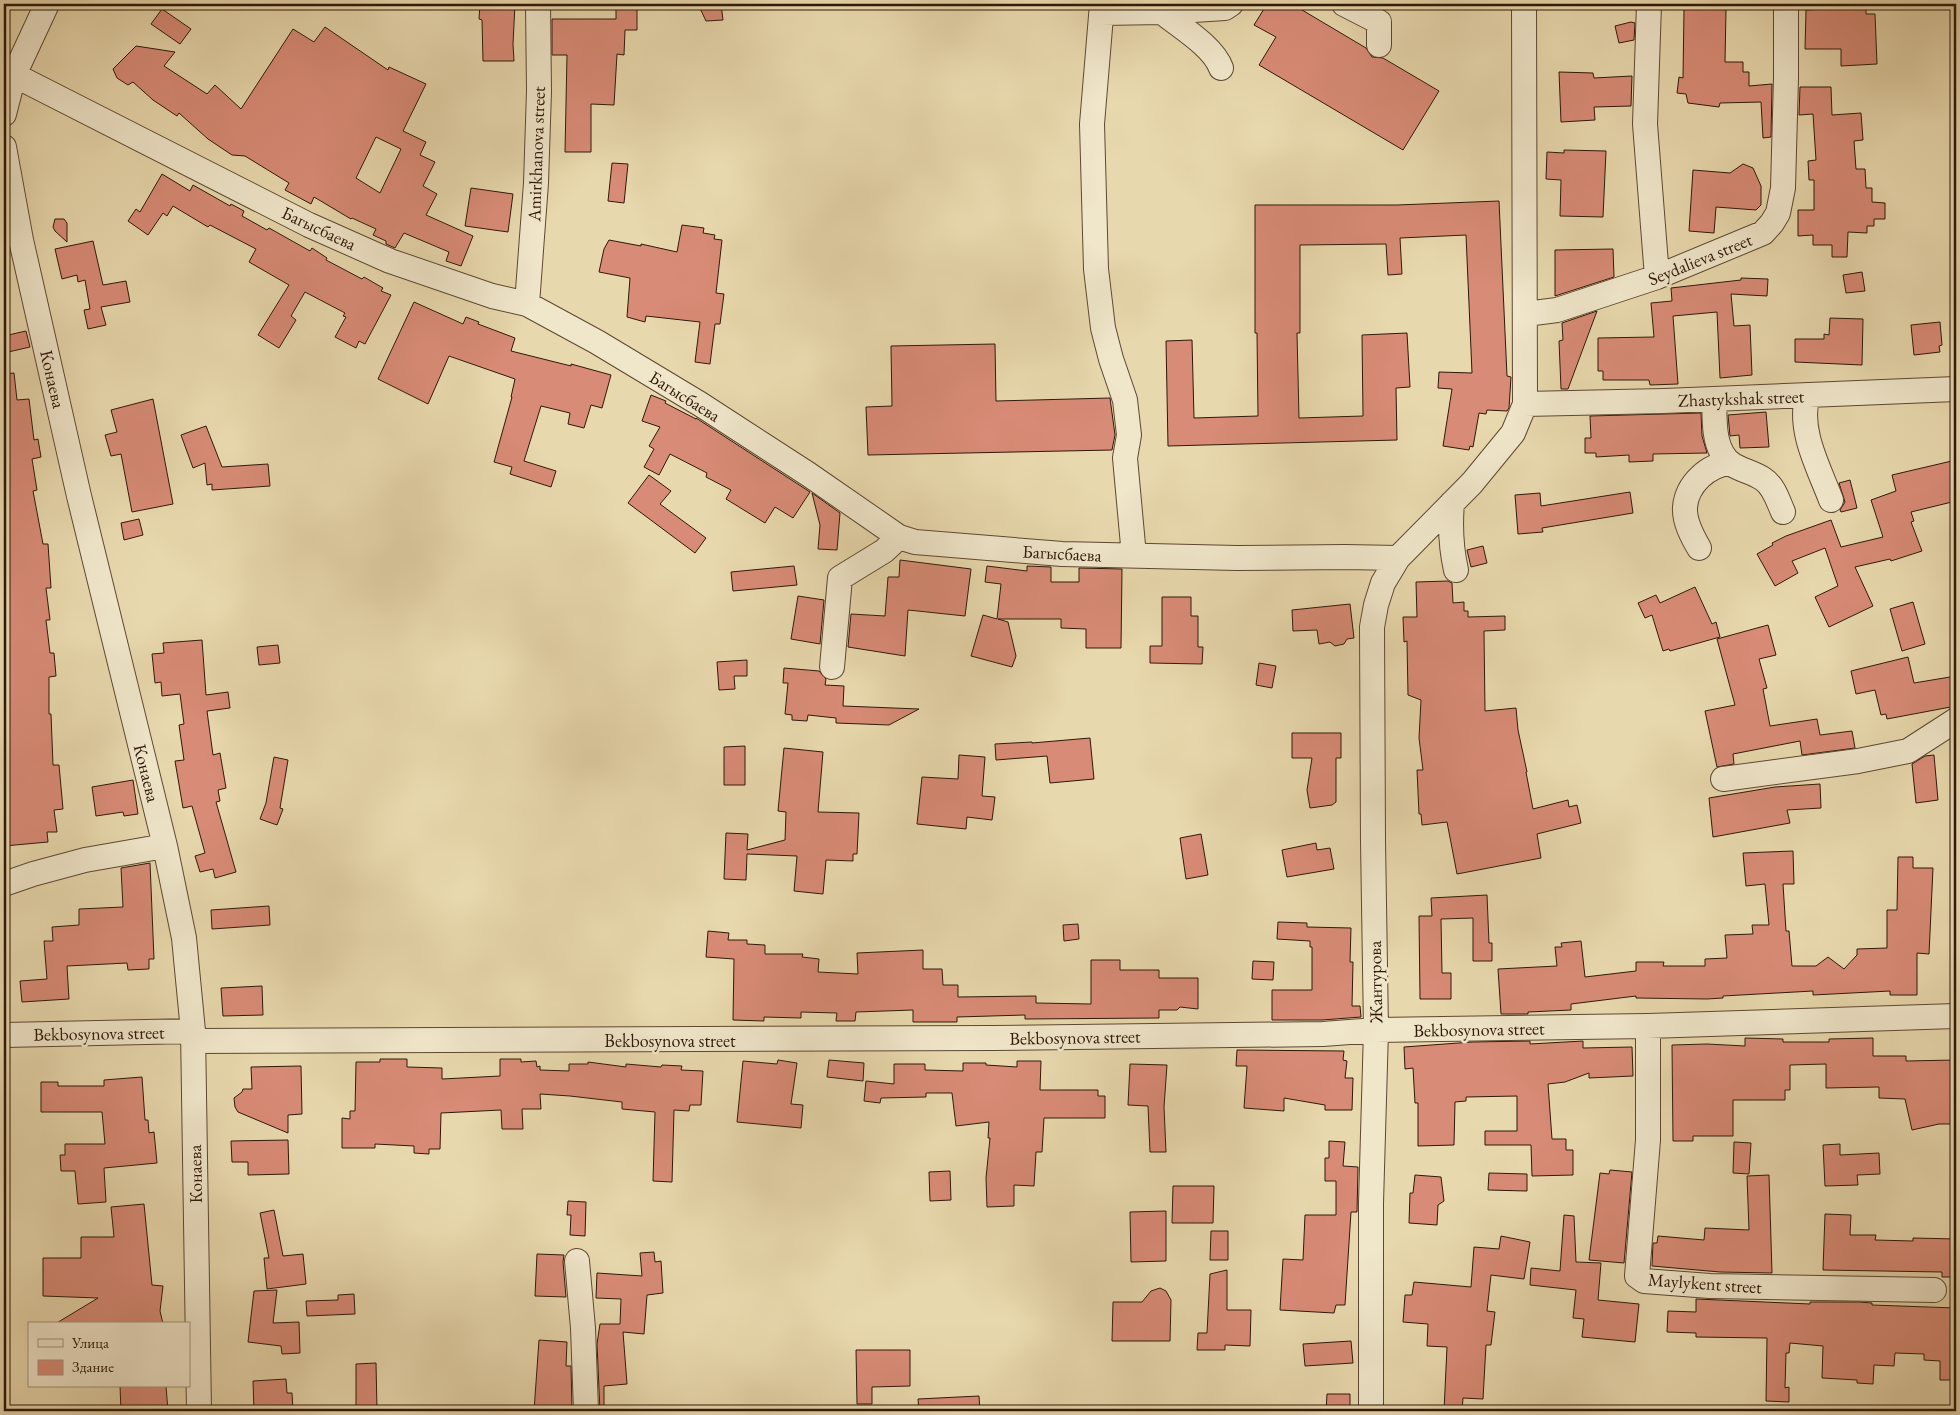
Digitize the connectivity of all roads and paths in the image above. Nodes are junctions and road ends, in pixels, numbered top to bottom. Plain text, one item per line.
1 (48, 4) edge
2 (538, 4) edge
3 (1231, 4) edge
4 (1344, 4) edge
5 (1524, 4) edge
6 (1649, 4) edge
7 (1786, 4) edge
8 (1194, 7) edge
9 (1102, 8) edge
10 (1162, 12) junction
11 (1379, 44) dead end
12 (1221, 68) dead end
13 (9, 75) edge
14 (4, 114) edge
15 (4, 147) edge
16 (1657, 277) junction
17 (527, 304) junction
18 (1526, 314) junction
19 (1956, 389) edge
20 (1808, 395) junction
21 (1714, 399) junction
22 (1525, 404) junction
23 (1721, 466) junction
24 (1831, 500) dead end
25 (1452, 503) junction
26 (1783, 512) dead end
27 (899, 537) junction
28 (1699, 548) dead end
29 (1134, 556) junction
30 (1398, 558) junction
31 (1456, 570) dead end
32 (832, 667) dead end
33 (1956, 720) edge
34 (1723, 779) dead end
35 (165, 846) junction
36 (4, 884) edge
37 (1956, 1016) edge
38 (1648, 1026) junction
39 (1376, 1030) junction
40 (4, 1035) edge
41 (193, 1036) junction
42 (576, 1261) dead end
43 (1934, 1290) dead end
44 (199, 1411) edge
45 (586, 1411) edge
46 (1371, 1411) edge

1 - 13 street
2 - 17 street, Amirkhanova street
3 - 8 street
4 - 11 street
5 - 18 street
6 - 16 street
7 - 16 street, Seydalieva street
8 - 10 street
9 - 10 street
9 - 29 street
10 - 12 street
13 - 14 street
13 - 17 street, Багысбаева
15 - 35 street, Конаева
16 - 18 street, Seydalieva street
17 - 27 street, Багысбаева
18 - 22 street
19 - 20 street, Zhastykshak street
20 - 21 street, Zhastykshak street
20 - 24 street
21 - 22 street, Zhastykshak street
21 - 23 street
22 - 25 street
23 - 26 street
23 - 28 street
25 - 30 street
25 - 31 street
27 - 29 street, Багысбаева
27 - 32 street
29 - 30 street, Багысбаева
30 - 39 street, Жантурова
33 - 34 street
35 - 36 street
35 - 41 street, Конаева
37 - 38 street, Bekbosynova street
38 - 39 street, Bekbosynova street
38 - 43 street, Maylykent street
39 - 41 street, Bekbosynova street
39 - 46 street, Жантурова
40 - 41 street, Bekbosynova street
41 - 44 street, Конаева
42 - 45 street

